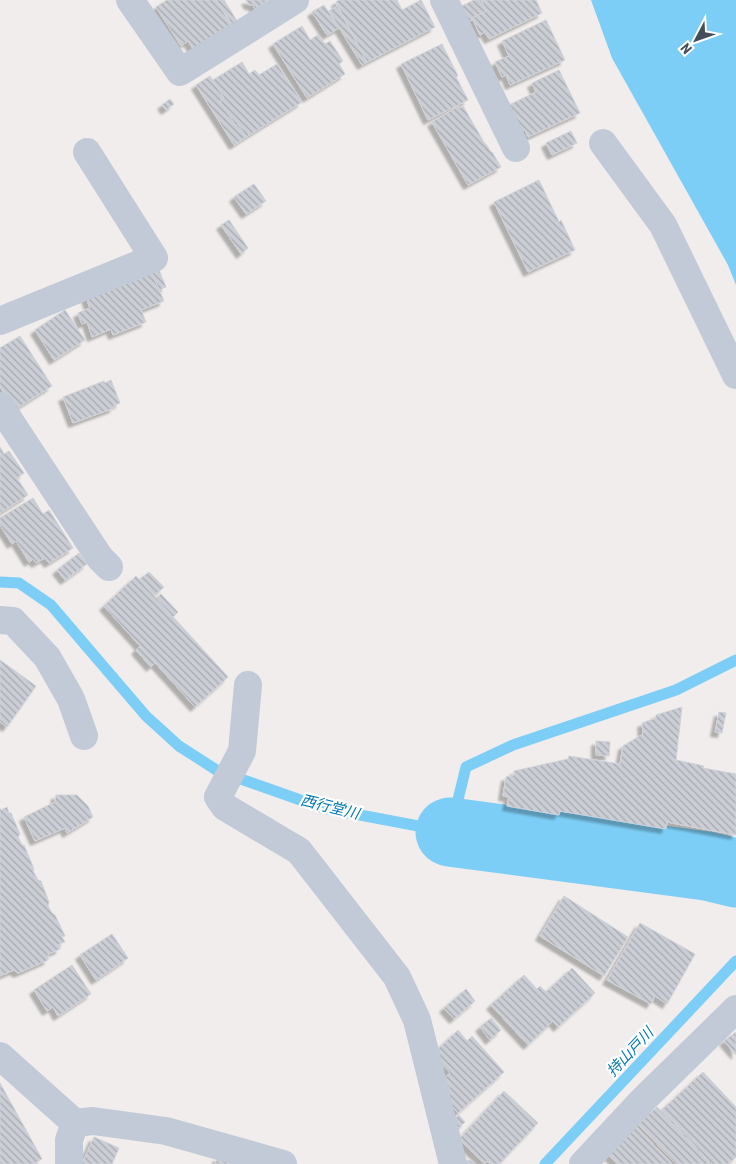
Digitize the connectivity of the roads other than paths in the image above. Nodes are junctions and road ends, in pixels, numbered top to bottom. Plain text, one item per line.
1 (130, 0) edge
2 (295, 0) edge
3 (444, 0) edge
4 (603, 143) dead end
5 (516, 148) dead end
6 (87, 152) dead end
7 (0, 321) edge
8 (736, 375) edge
9 (0, 406) edge
10 (109, 567) dead end
11 (0, 620) edge
12 (248, 685) dead end
13 (84, 736) dead end
14 (736, 1009) edge
15 (0, 1056) edge
16 (75, 1123) junction
17 (69, 1164) edge
18 (283, 1164) edge
19 (453, 1164) edge
20 (583, 1164) edge

1 - 2 street
3 - 5 street
4 - 8 street
6 - 7 street
9 - 10 street
11 - 13 street
12 - 19 street
14 - 20 street
15 - 16 street
16 - 17 street
16 - 18 street

